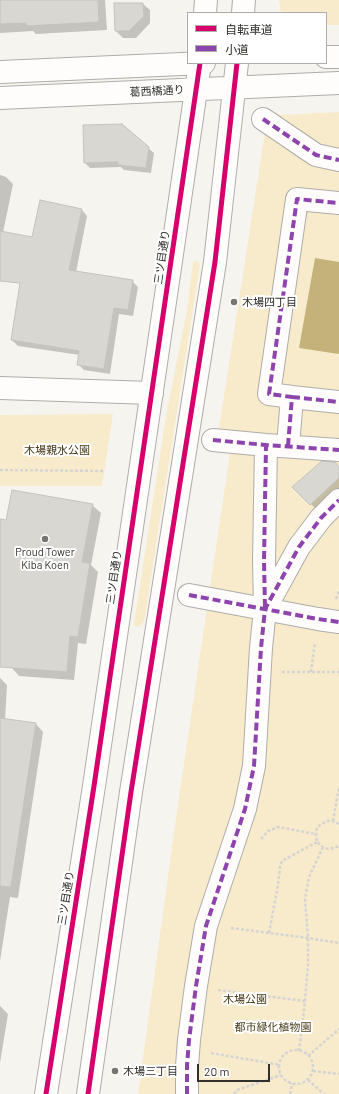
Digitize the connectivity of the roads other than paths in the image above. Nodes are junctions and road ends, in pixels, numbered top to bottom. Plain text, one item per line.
1 (206, 0) edge
2 (244, 0) edge
3 (205, 12) edge
4 (243, 12) edge
5 (339, 57) edge
6 (327, 58) edge
7 (187, 64) edge
8 (200, 64) edge
9 (237, 64) edge
10 (0, 72) edge
11 (339, 83) edge
12 (234, 88) junction
13 (196, 89) junction
14 (0, 98) edge
15 (263, 119) dead end
16 (339, 160) edge
17 (339, 203) edge
18 (0, 388) edge
19 (152, 393) junction
20 (292, 397) junction
21 (339, 402) edge
22 (213, 440) dead end
23 (266, 445) junction
24 (288, 446) junction
25 (339, 450) edge
26 (339, 500) edge
27 (189, 595) dead end
28 (265, 609) junction
29 (328, 621) edge
30 (46, 1094) edge
31 (88, 1094) edge
32 (187, 1094) edge

1 - 3 main road
2 - 4 main road
5 - 6 main road
7 - 10 main road
8 - 13 main road, 三ツ目通り
9 - 12 main road
11 - 12 main road, 葛西橋通り
12 - 13 main road, 葛西橋通り
12 - 31 main road
13 - 14 main road, 葛西橋通り
13 - 19 main road, 三ツ目通り
15 - 16 main road
17 - 20 main road
18 - 19 main road
19 - 30 main road, 三ツ目通り
20 - 21 main road
20 - 24 main road
22 - 23 main road
23 - 24 main road
23 - 28 main road
24 - 25 main road
26 - 28 main road
27 - 28 main road
28 - 29 main road
28 - 32 main road

